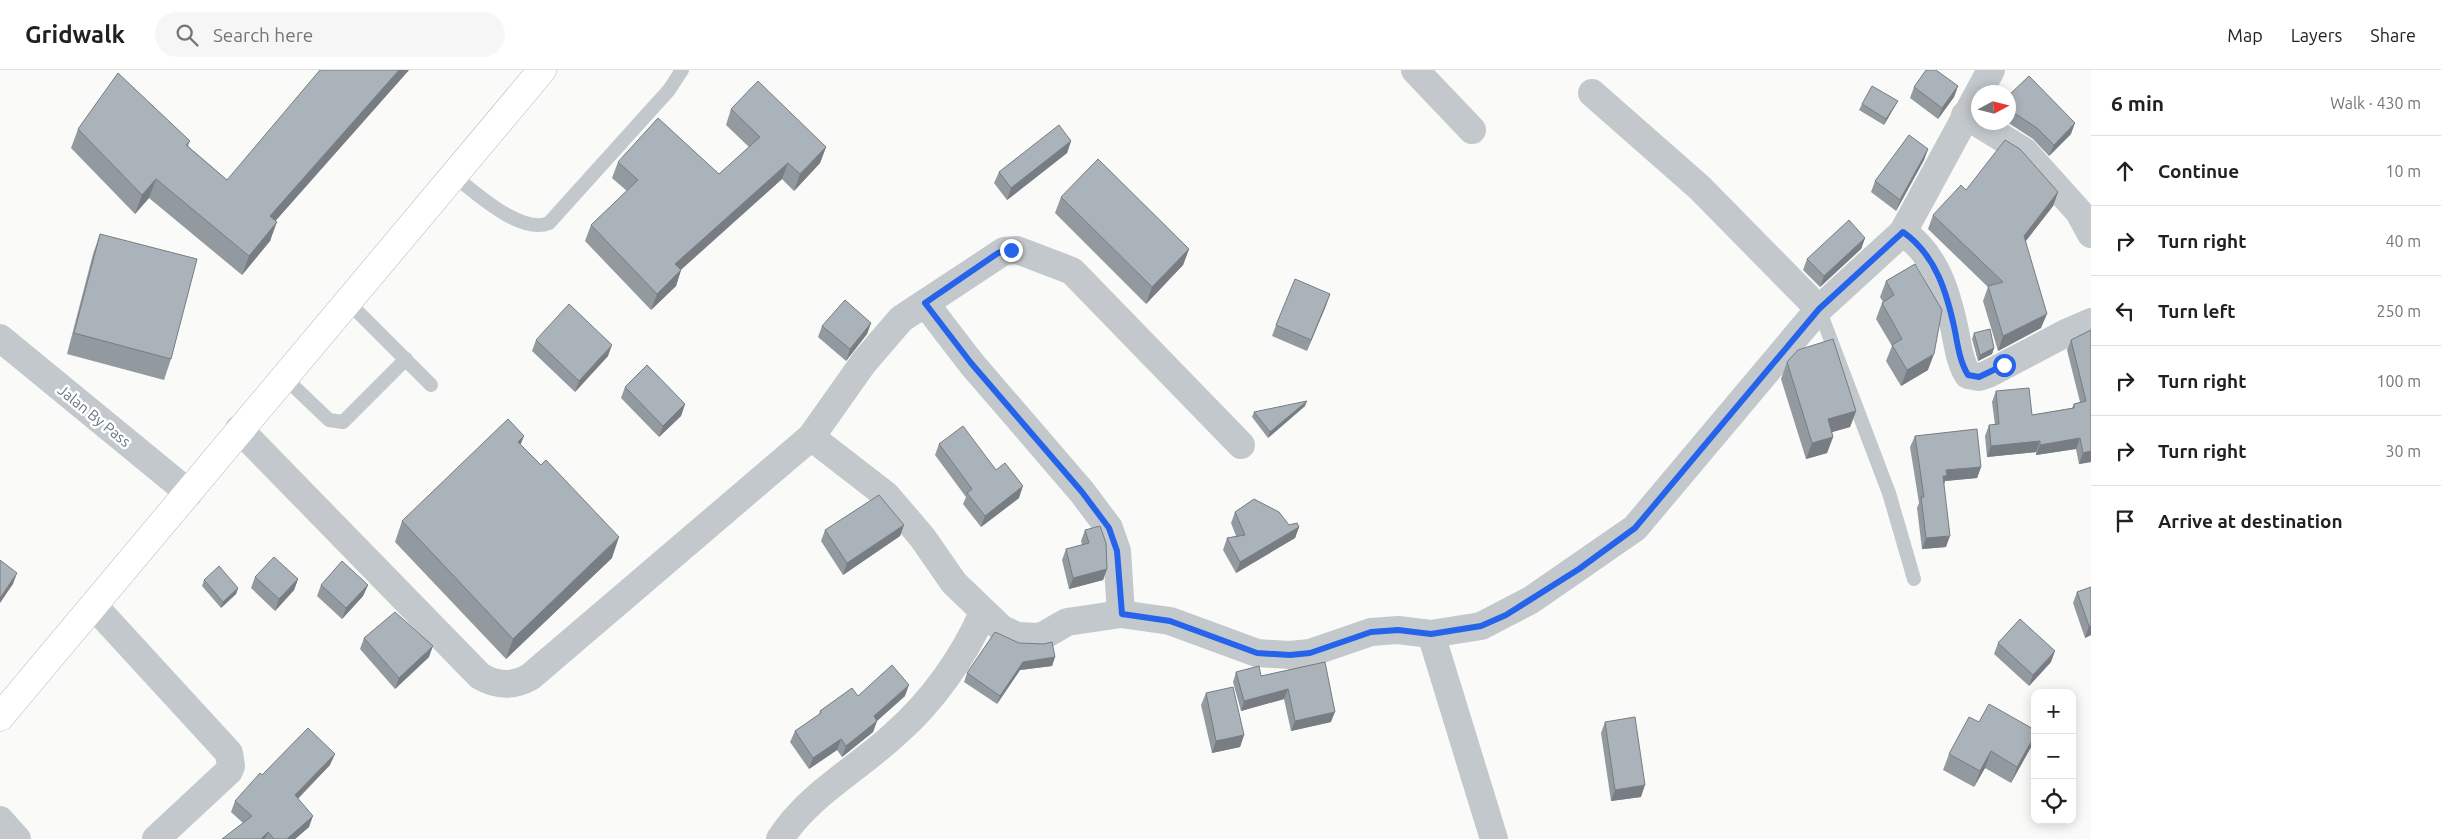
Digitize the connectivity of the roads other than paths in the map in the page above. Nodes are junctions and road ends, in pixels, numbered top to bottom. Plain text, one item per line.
1 (542, 70) edge
2 (682, 70) edge
3 (1415, 70) edge
4 (1991, 70) edge
5 (1592, 93) dead end
6 (1965, 115) junction
7 (1472, 130) dead end
8 (454, 176) junction
9 (1903, 232) junction
10 (2091, 234) edge
11 (348, 302) junction
12 (925, 303) junction
13 (1819, 309) junction
14 (2091, 322) edge
15 (0, 339) edge
16 (406, 360) junction
17 (284, 377) junction
18 (431, 385) dead end
19 (239, 429) junction
20 (811, 437) junction
21 (1241, 445) dead end
22 (189, 493) junction
23 (1914, 579) dead end
24 (94, 606) junction
25 (983, 613) junction
26 (1122, 614) junction
27 (1431, 634) junction
28 (0, 718) edge
29 (0, 820) edge
30 (18, 839) edge
31 (156, 839) edge
32 (780, 839) edge
33 (1494, 839) edge

1 - 8 highway
2 - 8 lane
3 - 7 street
4 - 6 street
5 - 13 street
6 - 9 street
6 - 10 street
8 - 11 highway
9 - 13 street
9 - 14 street
11 - 16 lane
11 - 17 highway
12 - 20 street
12 - 21 street
12 - 26 street
13 - 23 lane
13 - 27 street
15 - 22 street, Jalan By Pass
16 - 17 lane
16 - 18 lane
17 - 19 highway
19 - 20 street
19 - 22 highway
20 - 25 street
22 - 24 highway
24 - 28 highway
24 - 31 street
25 - 26 street
25 - 32 street
26 - 27 street
27 - 33 street
29 - 30 street

